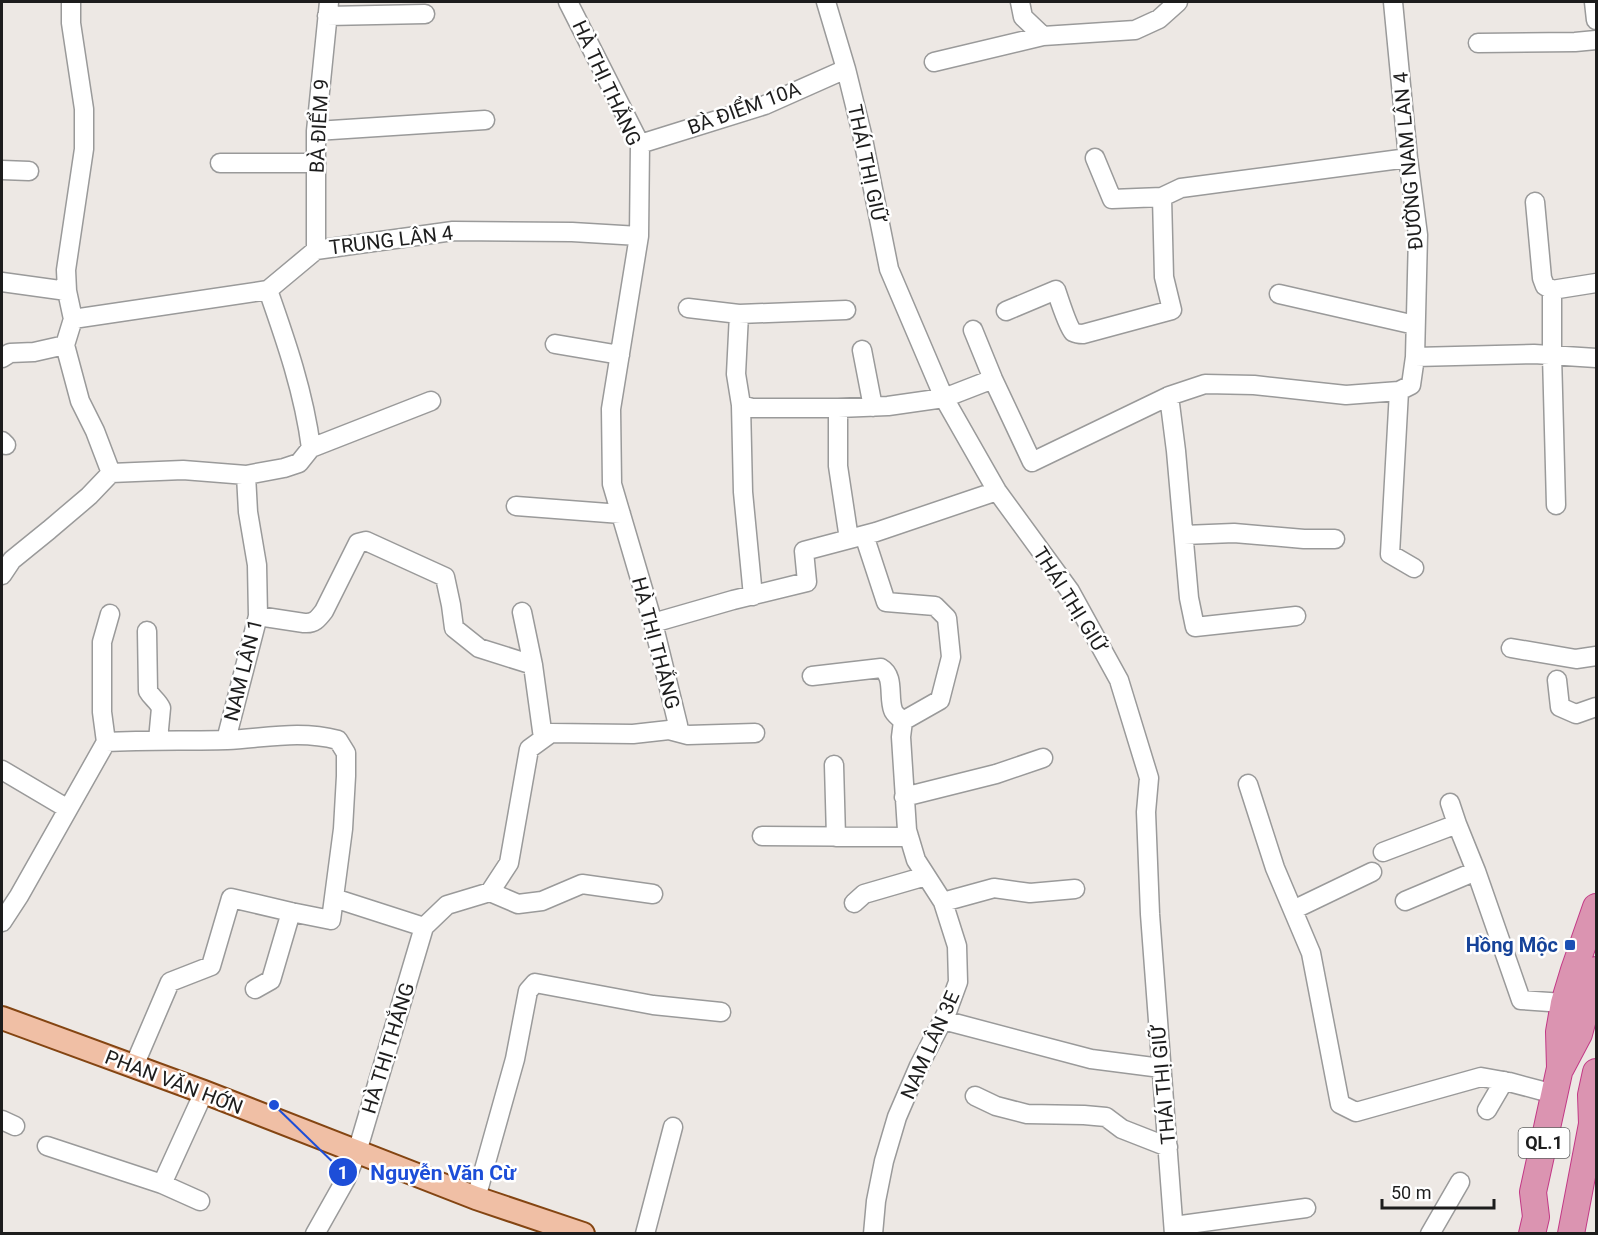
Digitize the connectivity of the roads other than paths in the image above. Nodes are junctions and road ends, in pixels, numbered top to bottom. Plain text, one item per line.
1 (71, 2) edge
2 (568, 2) edge
3 (826, 2) edge
4 (1020, 2) edge
5 (1178, 2) edge
6 (1393, 2) edge
7 (1594, 2) edge
8 (328, 9) edge
9 (425, 14) dead end
10 (1596, 20) edge
11 (1043, 36) junction
12 (1596, 40) edge
13 (1478, 43) dead end
14 (934, 62) dead end
15 (846, 69) junction
16 (485, 120) dead end
17 (316, 131) junction
18 (640, 144) junction
19 (1095, 158) dead end
20 (1408, 158) junction
21 (220, 163) dead end
22 (316, 163) junction
23 (2, 170) edge
24 (29, 171) dead end
25 (1162, 197) junction
26 (1535, 202) dead end
27 (639, 236) junction
28 (316, 250) junction
29 (2, 282) edge
30 (1596, 283) edge
31 (268, 290) junction
32 (1552, 290) junction
33 (67, 291) junction
34 (1279, 294) dead end
35 (688, 308) dead end
36 (846, 310) dead end
37 (1006, 311) dead end
38 (739, 314) junction
39 (73, 319) junction
40 (1415, 325) junction
41 (973, 330) dead end
42 (555, 344) dead end
43 (65, 345) junction
44 (862, 350) dead end
45 (620, 355) junction
46 (1552, 355) junction
47 (1415, 357) junction
48 (2, 358) edge
49 (1596, 358) edge
50 (993, 379) junction
51 (1399, 391) junction
52 (1169, 396) junction
53 (944, 398) junction
54 (431, 401) dead end
55 (741, 405) junction
56 (873, 407) junction
57 (838, 408) junction
58 (311, 448) junction
59 (111, 472) junction
60 (246, 475) junction
61 (998, 491) junction
62 (1556, 505) dead end
63 (516, 506) dead end
64 (621, 514) junction
65 (1184, 535) junction
66 (856, 537) junction
67 (1335, 539) dead end
68 (1414, 568) dead end
69 (2, 576) edge
70 (753, 596) junction
71 (522, 612) dead end
72 (110, 614) dead end
73 (258, 616) junction
74 (1296, 616) dead end
75 (653, 622) junction
76 (147, 631) dead end
77 (1512, 648) dead end
78 (1596, 656) edge
79 (533, 665) junction
80 (812, 676) dead end
81 (1557, 680) dead end
82 (1596, 707) edge
83 (903, 721) junction
84 (669, 730) junction
85 (755, 733) dead end
86 (543, 738) junction
87 (158, 740) junction
88 (226, 740) junction
89 (106, 742) junction
90 (1043, 758) dead end
91 (834, 765) dead end
92 (2, 770) edge
93 (1248, 784) dead end
94 (904, 797) junction
95 (1450, 803) dead end
96 (68, 809) junction
97 (1456, 824) junction
98 (762, 836) dead end
99 (836, 837) junction
100 (909, 837) junction
101 (1383, 852) dead end
102 (1476, 871) junction
103 (1372, 872) dead end
104 (927, 876) junction
105 (1075, 889) dead end
106 (490, 892) junction
107 (653, 894) dead end
108 (334, 898) junction
109 (1405, 901) dead end
110 (943, 902) junction
111 (854, 903) dead end
112 (1596, 907) edge
113 (1293, 910) junction
114 (291, 912) junction
115 (2, 922) edge
116 (424, 927) junction
117 (1596, 970) edge
118 (255, 989) dead end
119 (1564, 1003) junction
120 (721, 1012) dead end
121 (2, 1018) edge
122 (943, 1020) junction
123 (134, 1066) junction
124 (1161, 1068) junction
125 (1560, 1068) junction
126 (1596, 1072) edge
127 (1504, 1081) junction
128 (204, 1092) junction
129 (1554, 1094) junction
130 (975, 1096) dead end
131 (1487, 1110) dead end
132 (1594, 1121) edge
133 (673, 1127) dead end
134 (47, 1146) dead end
135 (1168, 1147) junction
136 (357, 1152) junction
137 (1460, 1182) dead end
138 (162, 1184) junction
139 (1533, 1192) junction
140 (476, 1198) junction
141 (200, 1202) dead end
142 (1306, 1208) dead end
143 (1174, 1230) edge
144 (315, 1233) edge
145 (583, 1233) edge
146 (645, 1233) edge
147 (873, 1233) edge
148 (1430, 1233) edge
149 (1516, 1233) edge
150 (1532, 1233) edge
151 (1571, 1233) edge

1 - 33 street
2 - 18 street, HÀ THỊ THẮNG
3 - 15 street, THÁI THỊ GIỮ
4 - 11 street
5 - 11 street
6 - 20 street, ĐƯỜNG NAM LÂN 4
7 - 10 street
8 - 9 street
8 - 17 street, BÀ ĐIỂM 9
11 - 14 street
12 - 13 street
15 - 18 street, BÀ ĐIỂM 10A
15 - 53 street, THÁI THỊ GIỮ
16 - 17 street
17 - 22 street, BÀ ĐIỂM 9
18 - 27 street, HÀ THỊ THẮNG
19 - 25 street
20 - 25 street
20 - 40 street, ĐƯỜNG NAM LÂN 4
21 - 22 street
22 - 28 street, BÀ ĐIỂM 9
23 - 24 street
25 - 37 street
26 - 32 street
27 - 28 street, TRUNG LÂN 4
27 - 45 street, HÀ THỊ THẮNG
28 - 31 street, TRUNG LÂN 4
29 - 33 street
30 - 32 street
31 - 39 street
31 - 58 street
32 - 46 street
33 - 39 street
34 - 40 street
35 - 38 street
36 - 38 street
38 - 55 street
39 - 43 street
40 - 47 street, ĐƯỜNG NAM LÂN 4
41 - 50 street
42 - 45 street
43 - 48 street
43 - 59 street
44 - 56 street
45 - 64 street, HÀ THỊ THẮNG
46 - 47 street
46 - 49 street
46 - 62 street
47 - 51 street, ĐƯỜNG NAM LÂN 4
50 - 52 street
50 - 53 street
51 - 52 street
51 - 68 street
52 - 65 street
53 - 56 street
53 - 61 street, THÁI THỊ GIỮ
54 - 58 street
55 - 57 street
55 - 70 street
56 - 57 street
57 - 66 street
58 - 60 street
59 - 60 street
59 - 69 street
60 - 73 street, NAM LÂN 1
61 - 66 street
61 - 124 street, THÁI THỊ GIỮ
63 - 64 street
64 - 75 street, HÀ THỊ THẮNG
65 - 67 street
65 - 74 street
66 - 70 street
66 - 83 street
70 - 75 street
71 - 79 street
72 - 89 street
73 - 79 street
73 - 88 street, NAM LÂN 1
75 - 84 street, HÀ THỊ THẮNG
76 - 87 street
77 - 78 street
79 - 86 street
80 - 83 street, NAM LÂN 3E
81 - 82 street
83 - 94 street, NAM LÂN 3E
84 - 85 street
84 - 86 street, HÀ THỊ THẮNG
86 - 106 street
87 - 88 street, NAM LÂN 1
87 - 89 street, NAM LÂN 1
88 - 108 street
89 - 96 street
90 - 94 street
91 - 99 street
92 - 96 street
93 - 113 street
94 - 100 street, NAM LÂN 3E
95 - 97 street
96 - 115 street
97 - 101 street
97 - 102 street
98 - 99 street
99 - 100 street
100 - 104 street, NAM LÂN 3E
102 - 109 street
102 - 119 street
103 - 113 street
104 - 110 street, NAM LÂN 3E
104 - 111 street
105 - 110 street
106 - 107 street
106 - 116 street, HÀ THỊ THẮNG
108 - 114 street
108 - 116 street
110 - 122 street, NAM LÂN 3E
112 - 119 highway, QL.1
113 - 127 street
114 - 118 street
114 - 123 street
116 - 136 street, HÀ THỊ THẮNG
117 - 125 highway, QL.1
119 - 125 highway, QL.1
120 - 140 street
121 - 123 main road, PHAN VĂN HỚN
122 - 124 street
122 - 147 street, NAM LÂN 3E
123 - 128 main road, PHAN VĂN HỚN
124 - 135 street, THÁI THỊ GIỮ
125 - 129 highway, QL.1
126 - 132 highway, QL.1
127 - 129 street
127 - 131 street
128 - 136 main road, PHAN VĂN HỚN
128 - 138 street
129 - 139 highway, QL.1
130 - 135 street
132 - 151 highway, QL.1
133 - 146 street
134 - 138 street
135 - 143 street, THÁI THỊ GIỮ
136 - 140 main road, PHAN VĂN HỚN
136 - 144 street, HÀ THỊ THẮNG
137 - 148 street
138 - 141 street
139 - 149 highway, QL.1
139 - 150 highway, QL.1
140 - 145 main road, PHAN VĂN HỚN
142 - 143 street

